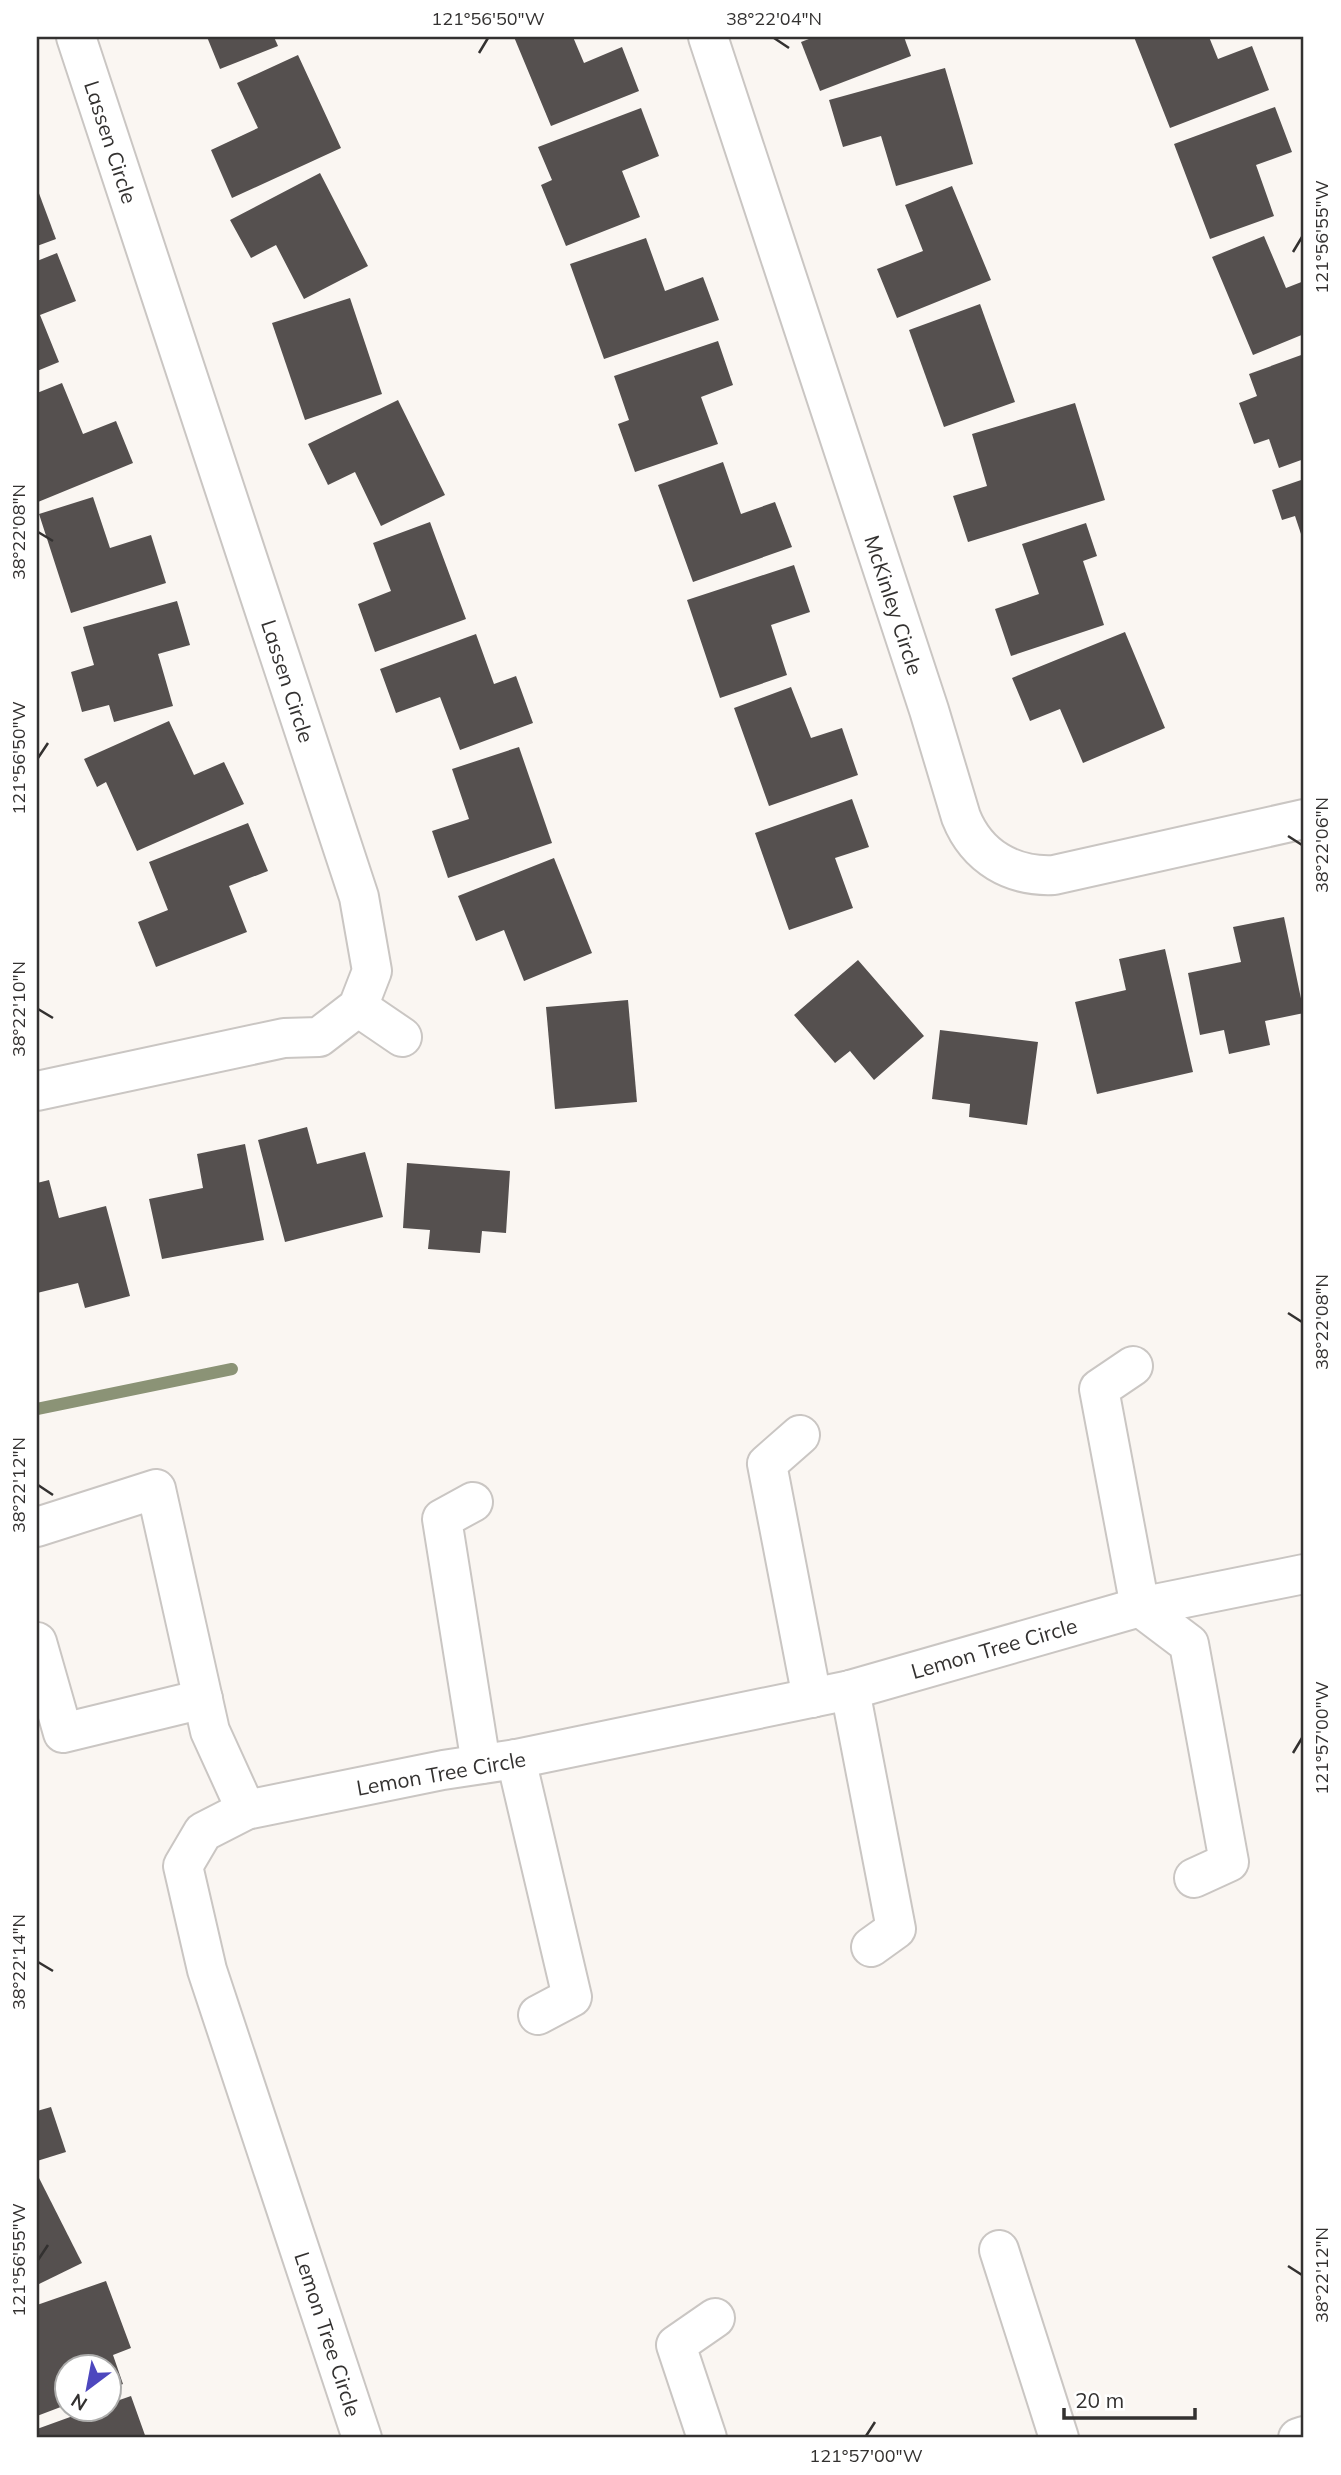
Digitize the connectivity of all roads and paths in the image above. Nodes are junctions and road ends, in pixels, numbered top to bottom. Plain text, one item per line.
1 (76, 37) edge
2 (708, 37) edge
3 (1304, 818) edge
4 (358, 1007) junction
5 (402, 1037) dead end
6 (37, 1091) edge
7 (1133, 1366) dead end
8 (800, 1435) dead end
9 (473, 1502) dead end
10 (37, 1527) edge
11 (1304, 1574) edge
12 (1140, 1606) junction
13 (37, 1642) edge
14 (849, 1690) junction
15 (812, 1698) junction
16 (203, 1699) junction
17 (498, 1762) junction
18 (246, 1810) junction
19 (1194, 1878) dead end
20 (871, 1947) dead end
21 (538, 2015) dead end
22 (999, 2250) dead end
23 (715, 2318) dead end
24 (1304, 2436) edge
25 (362, 2438) edge
26 (707, 2438) edge
27 (1059, 2438) edge
28 (1298, 2438) edge

1 - 4 street, Lassen Circle
2 - 3 street, McKinley Circle
4 - 5 street
4 - 6 street
7 - 12 street
8 - 15 street
9 - 17 street
10 - 16 street
11 - 12 street, Lemon Tree Circle
12 - 14 street, Lemon Tree Circle
12 - 19 street
13 - 16 street
14 - 15 street, Lemon Tree Circle
14 - 20 street
15 - 17 street, Lemon Tree Circle
16 - 18 street
17 - 18 street, Lemon Tree Circle
17 - 21 street
18 - 25 street, Lemon Tree Circle
22 - 27 street
23 - 26 street
24 - 28 street

